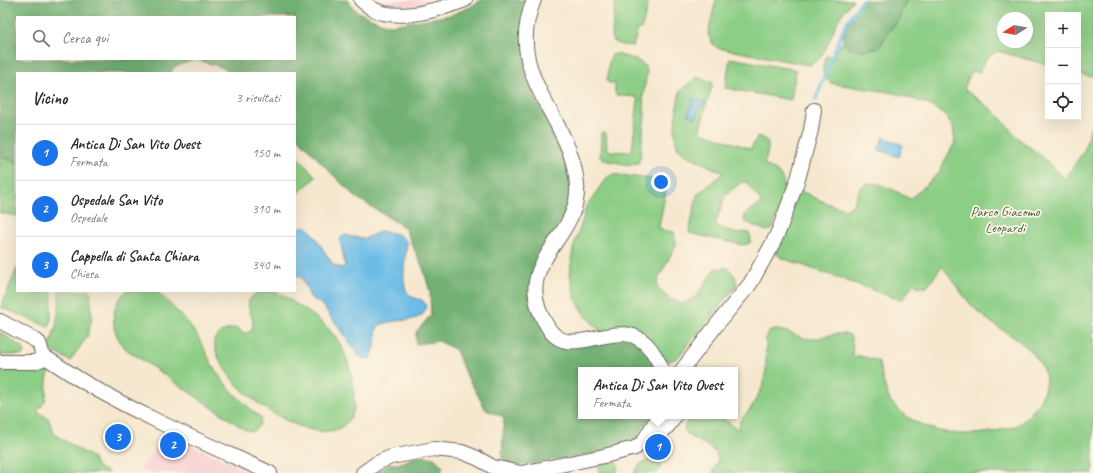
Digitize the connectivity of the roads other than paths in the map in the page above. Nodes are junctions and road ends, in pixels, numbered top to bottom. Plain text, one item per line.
1 (361, 0) edge
2 (464, 0) edge
3 (534, 0) edge
4 (814, 110) dead end
5 (0, 321) edge
6 (43, 356) junction
7 (0, 362) edge
8 (660, 367) edge
9 (684, 367) edge
10 (657, 419) edge
11 (673, 419) edge
12 (643, 442) junction
13 (270, 473) edge
14 (363, 473) edge

1 - 2 street
3 - 8 street
4 - 9 street
5 - 6 street
6 - 7 street
6 - 13 street
10 - 12 street
11 - 12 street
12 - 14 street

